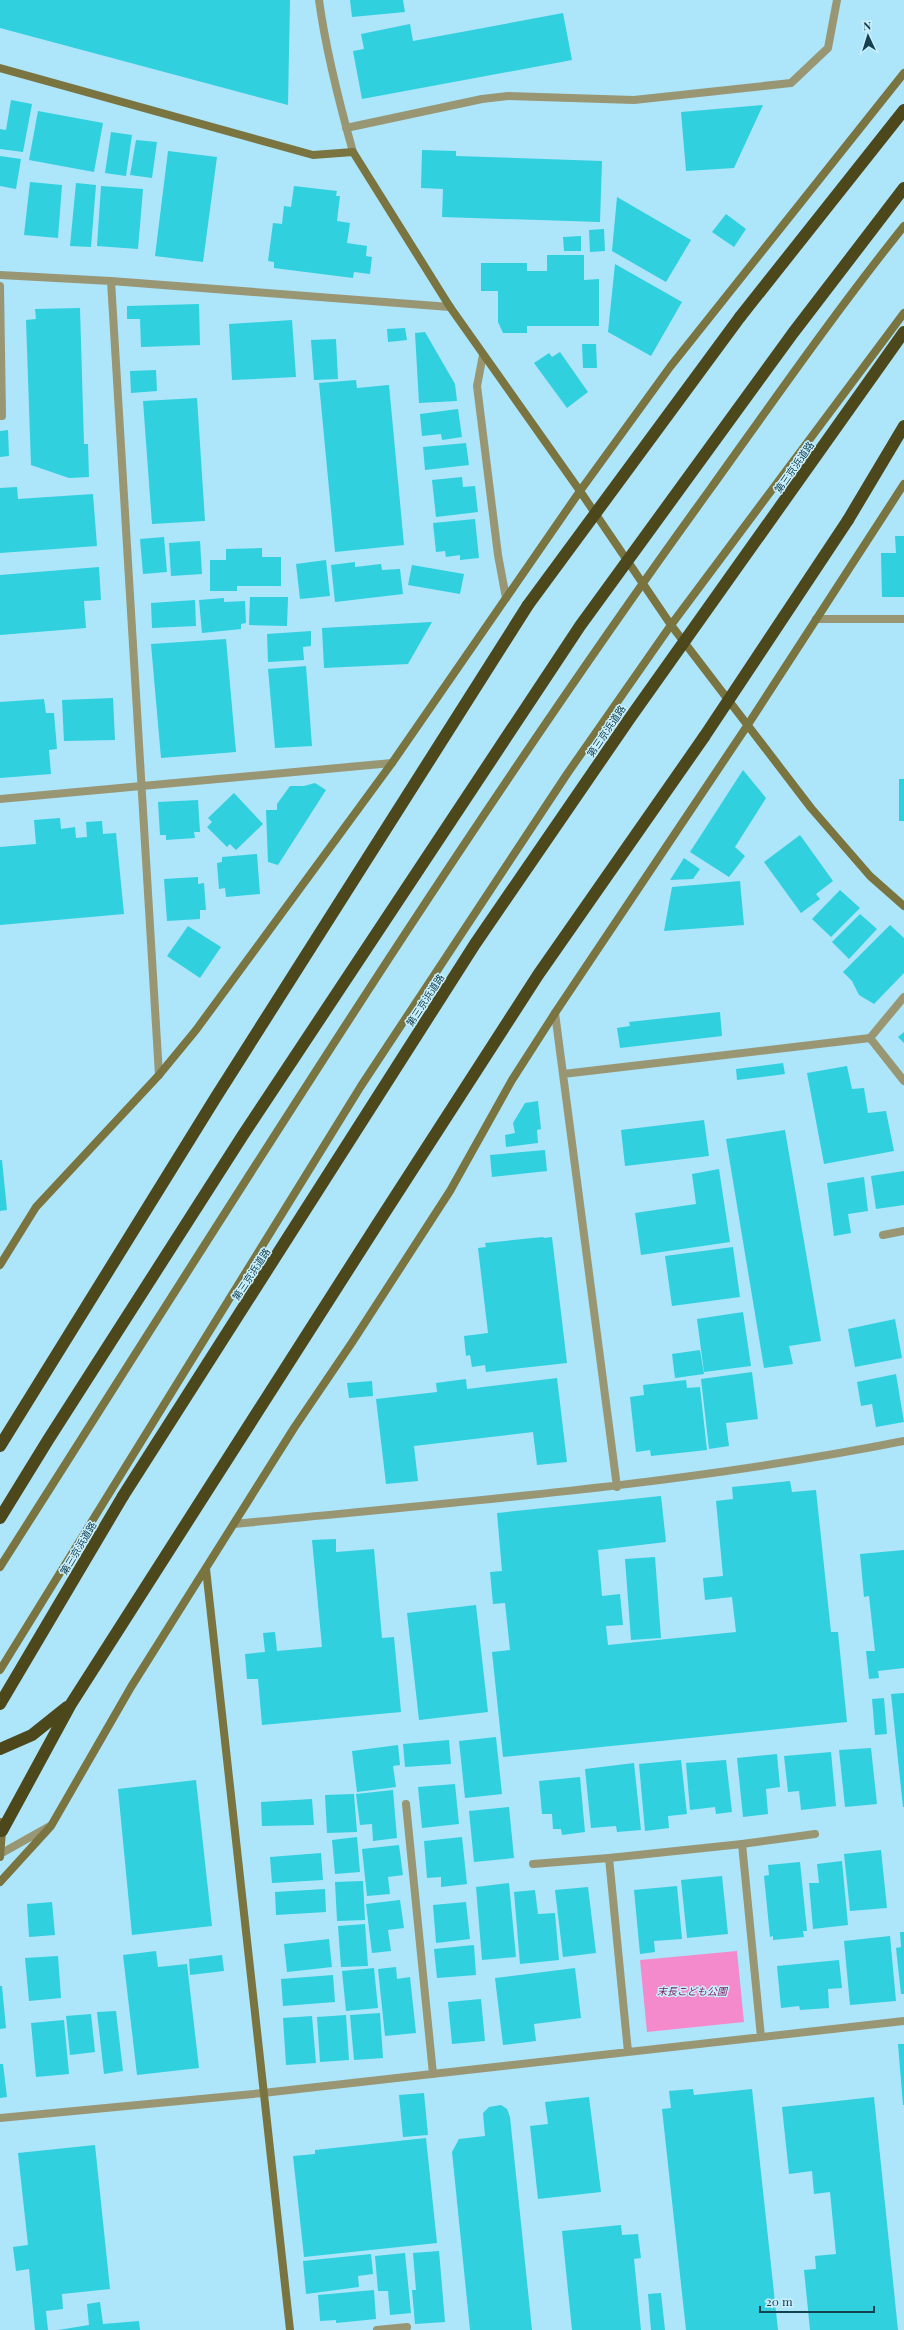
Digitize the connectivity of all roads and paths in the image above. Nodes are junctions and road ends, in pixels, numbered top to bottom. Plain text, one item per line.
1 (319, 0) edge
2 (836, 0) edge
3 (0, 68) edge
4 (904, 73) edge
5 (904, 110) edge
6 (346, 128) junction
7 (353, 152) junction
8 (904, 188) edge
9 (904, 226) edge
10 (0, 275) edge
11 (111, 281) junction
12 (0, 286) edge
13 (450, 307) junction
14 (904, 313) edge
15 (904, 332) edge
16 (484, 354) junction
17 (2, 416) dead end
18 (904, 426) edge
19 (904, 484) edge
20 (580, 491) junction
21 (642, 583) junction
22 (506, 598) junction
23 (816, 619) junction
24 (904, 619) edge
25 (671, 625) junction
26 (747, 726) junction
27 (392, 763) junction
28 (143, 786) junction
29 (0, 799) edge
30 (904, 906) edge
31 (904, 997) edge
32 (555, 1013) junction
33 (870, 1038) junction
34 (563, 1074) junction
35 (159, 1075) junction
36 (904, 1081) edge
37 (904, 1231) edge
38 (883, 1235) dead end
39 (0, 1265) edge
40 (904, 1441) edge
41 (0, 1446) edge
42 (617, 1487) junction
43 (0, 1518) edge
44 (234, 1524) junction
45 (0, 1567) edge
46 (206, 1569) junction
47 (0, 1670) edge
48 (0, 1704) edge
49 (71, 1704) junction
50 (0, 1749) edge
51 (406, 1804) dead end
52 (1, 1826) edge
53 (51, 1826) junction
54 (815, 1834) dead end
55 (742, 1844) junction
56 (0, 1854) edge
57 (0, 1857) edge
58 (609, 1858) junction
59 (533, 1864) dead end
60 (0, 1882) edge
61 (904, 2022) edge
62 (761, 2037) junction
63 (628, 2052) junction
64 (433, 2074) junction
65 (263, 2093) junction
66 (0, 2118) edge
67 (407, 2327) dead end
68 (290, 2330) edge
69 (378, 2330) edge

1 - 6 street
2 - 6 street
3 - 7 street
4 - 20 street
5 - 41 highway, bridge
6 - 7 street
7 - 13 street
8 - 43 highway, bridge
9 - 21 street
10 - 11 street
11 - 13 street
11 - 28 street
12 - 17 street
13 - 16 street
14 - 25 street
15 - 48 highway, 第三京浜道路, bridge
16 - 20 street
16 - 22 street
18 - 49 highway, bridge
19 - 23 street
20 - 21 street
20 - 22 street
21 - 25 street
21 - 45 street
22 - 27 street
23 - 24 street
23 - 26 street
25 - 26 street
25 - 47 street
26 - 30 street
26 - 32 street
27 - 28 street
27 - 35 street
28 - 29 street
28 - 35 street
31 - 33 street
32 - 34 street
32 - 44 street
33 - 34 street
33 - 36 street
34 - 42 street
35 - 39 street
37 - 38 street
40 - 42 street
42 - 44 street
44 - 46 street
46 - 53 street
46 - 65 street
49 - 50 highway
49 - 52 highway
51 - 64 street
52 - 56 street
53 - 56 street
53 - 60 street
54 - 55 street
55 - 58 street
55 - 62 street
56 - 57 street
58 - 59 street
58 - 63 street
61 - 62 street
62 - 63 street
63 - 64 street
64 - 65 street
65 - 66 street
65 - 68 street
67 - 69 street

